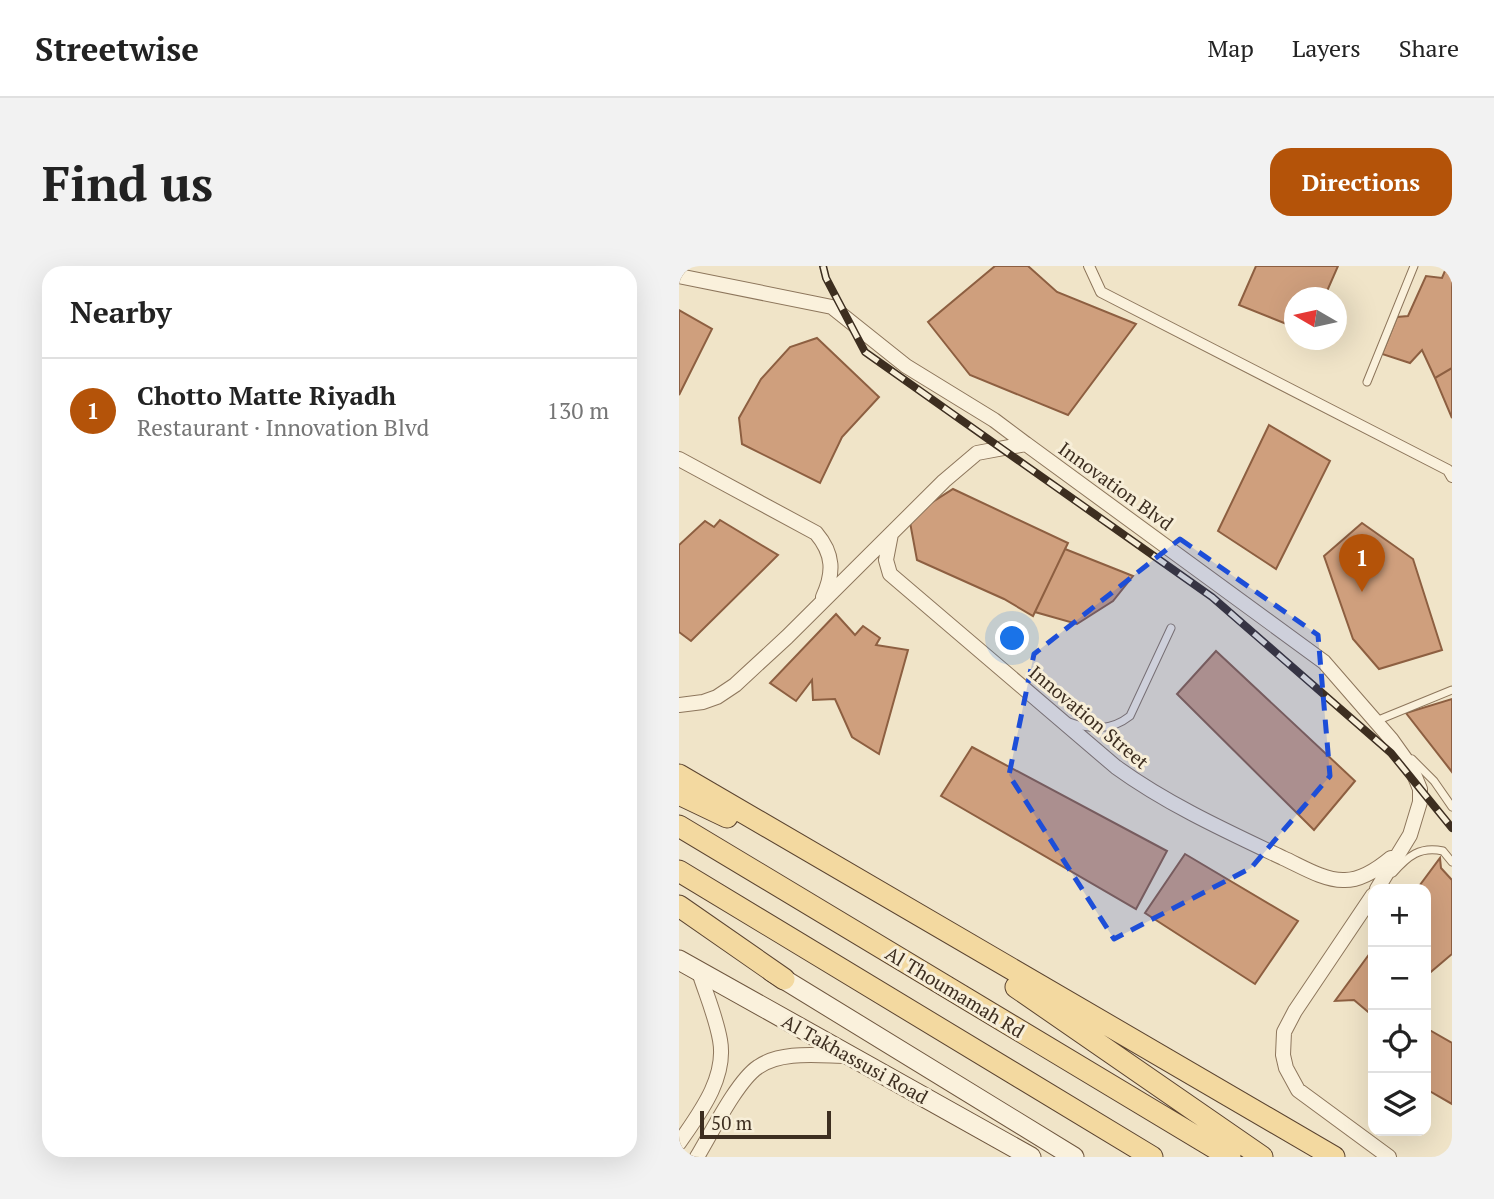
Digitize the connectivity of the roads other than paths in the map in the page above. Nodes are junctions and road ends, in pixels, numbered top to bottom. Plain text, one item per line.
1 (1089, 266) edge
2 (1414, 266) edge
3 (679, 276) edge
4 (1367, 382) dead end
5 (1026, 444) junction
6 (679, 458) edge
7 (1452, 477) edge
8 (891, 533) junction
9 (819, 605) junction
10 (1171, 628) dead end
11 (1452, 690) edge
12 (679, 705) edge
13 (1062, 720) junction
14 (1376, 721) junction
15 (1391, 739) junction
16 (679, 773) edge
17 (679, 794) edge
18 (1452, 807) edge
19 (679, 826) edge
20 (1399, 852) junction
21 (1452, 862) edge
22 (840, 869) junction
23 (679, 871) edge
24 (1380, 884) edge
25 (1384, 884) edge
26 (882, 894) junction
27 (1368, 903) edge
28 (679, 906) edge
29 (679, 914) edge
30 (679, 960) edge
31 (699, 972) junction
32 (784, 979) junction
33 (851, 1056) junction
34 (679, 1143) edge
35 (697, 1157) edge
36 (1031, 1157) edge
37 (1074, 1157) edge
38 (1151, 1157) edge
39 (1230, 1157) edge
40 (1262, 1157) edge
41 (1333, 1157) edge
42 (1389, 1157) edge

1 - 7 street
2 - 4 lane
3 - 5 street
5 - 8 street
5 - 14 street, Innovation Blvd
6 - 9 street
8 - 9 street
8 - 13 street, Innovation Street
9 - 12 street
10 - 13 lane
11 - 14 lane
13 - 20 street, Innovation Street
14 - 15 street, Innovation Blvd
15 - 18 lane
15 - 20 street, Innovation Blvd
16 - 22 main road
17 - 22 main road
19 - 39 main road, Al Thoumamah Rd
20 - 24 street, Innovation Blvd
21 - 25 lane
22 - 26 main road
23 - 38 main road, Al Thoumamah Rd
26 - 40 main road
26 - 41 main road
27 - 42 street, Innovation Blvd
28 - 32 main road
29 - 32 main road
30 - 31 main road, Al Takhassusi Road
31 - 33 main road, Al Takhassusi Road
31 - 34 street
32 - 37 main road
33 - 35 street
33 - 36 main road, Al Takhassusi Road

